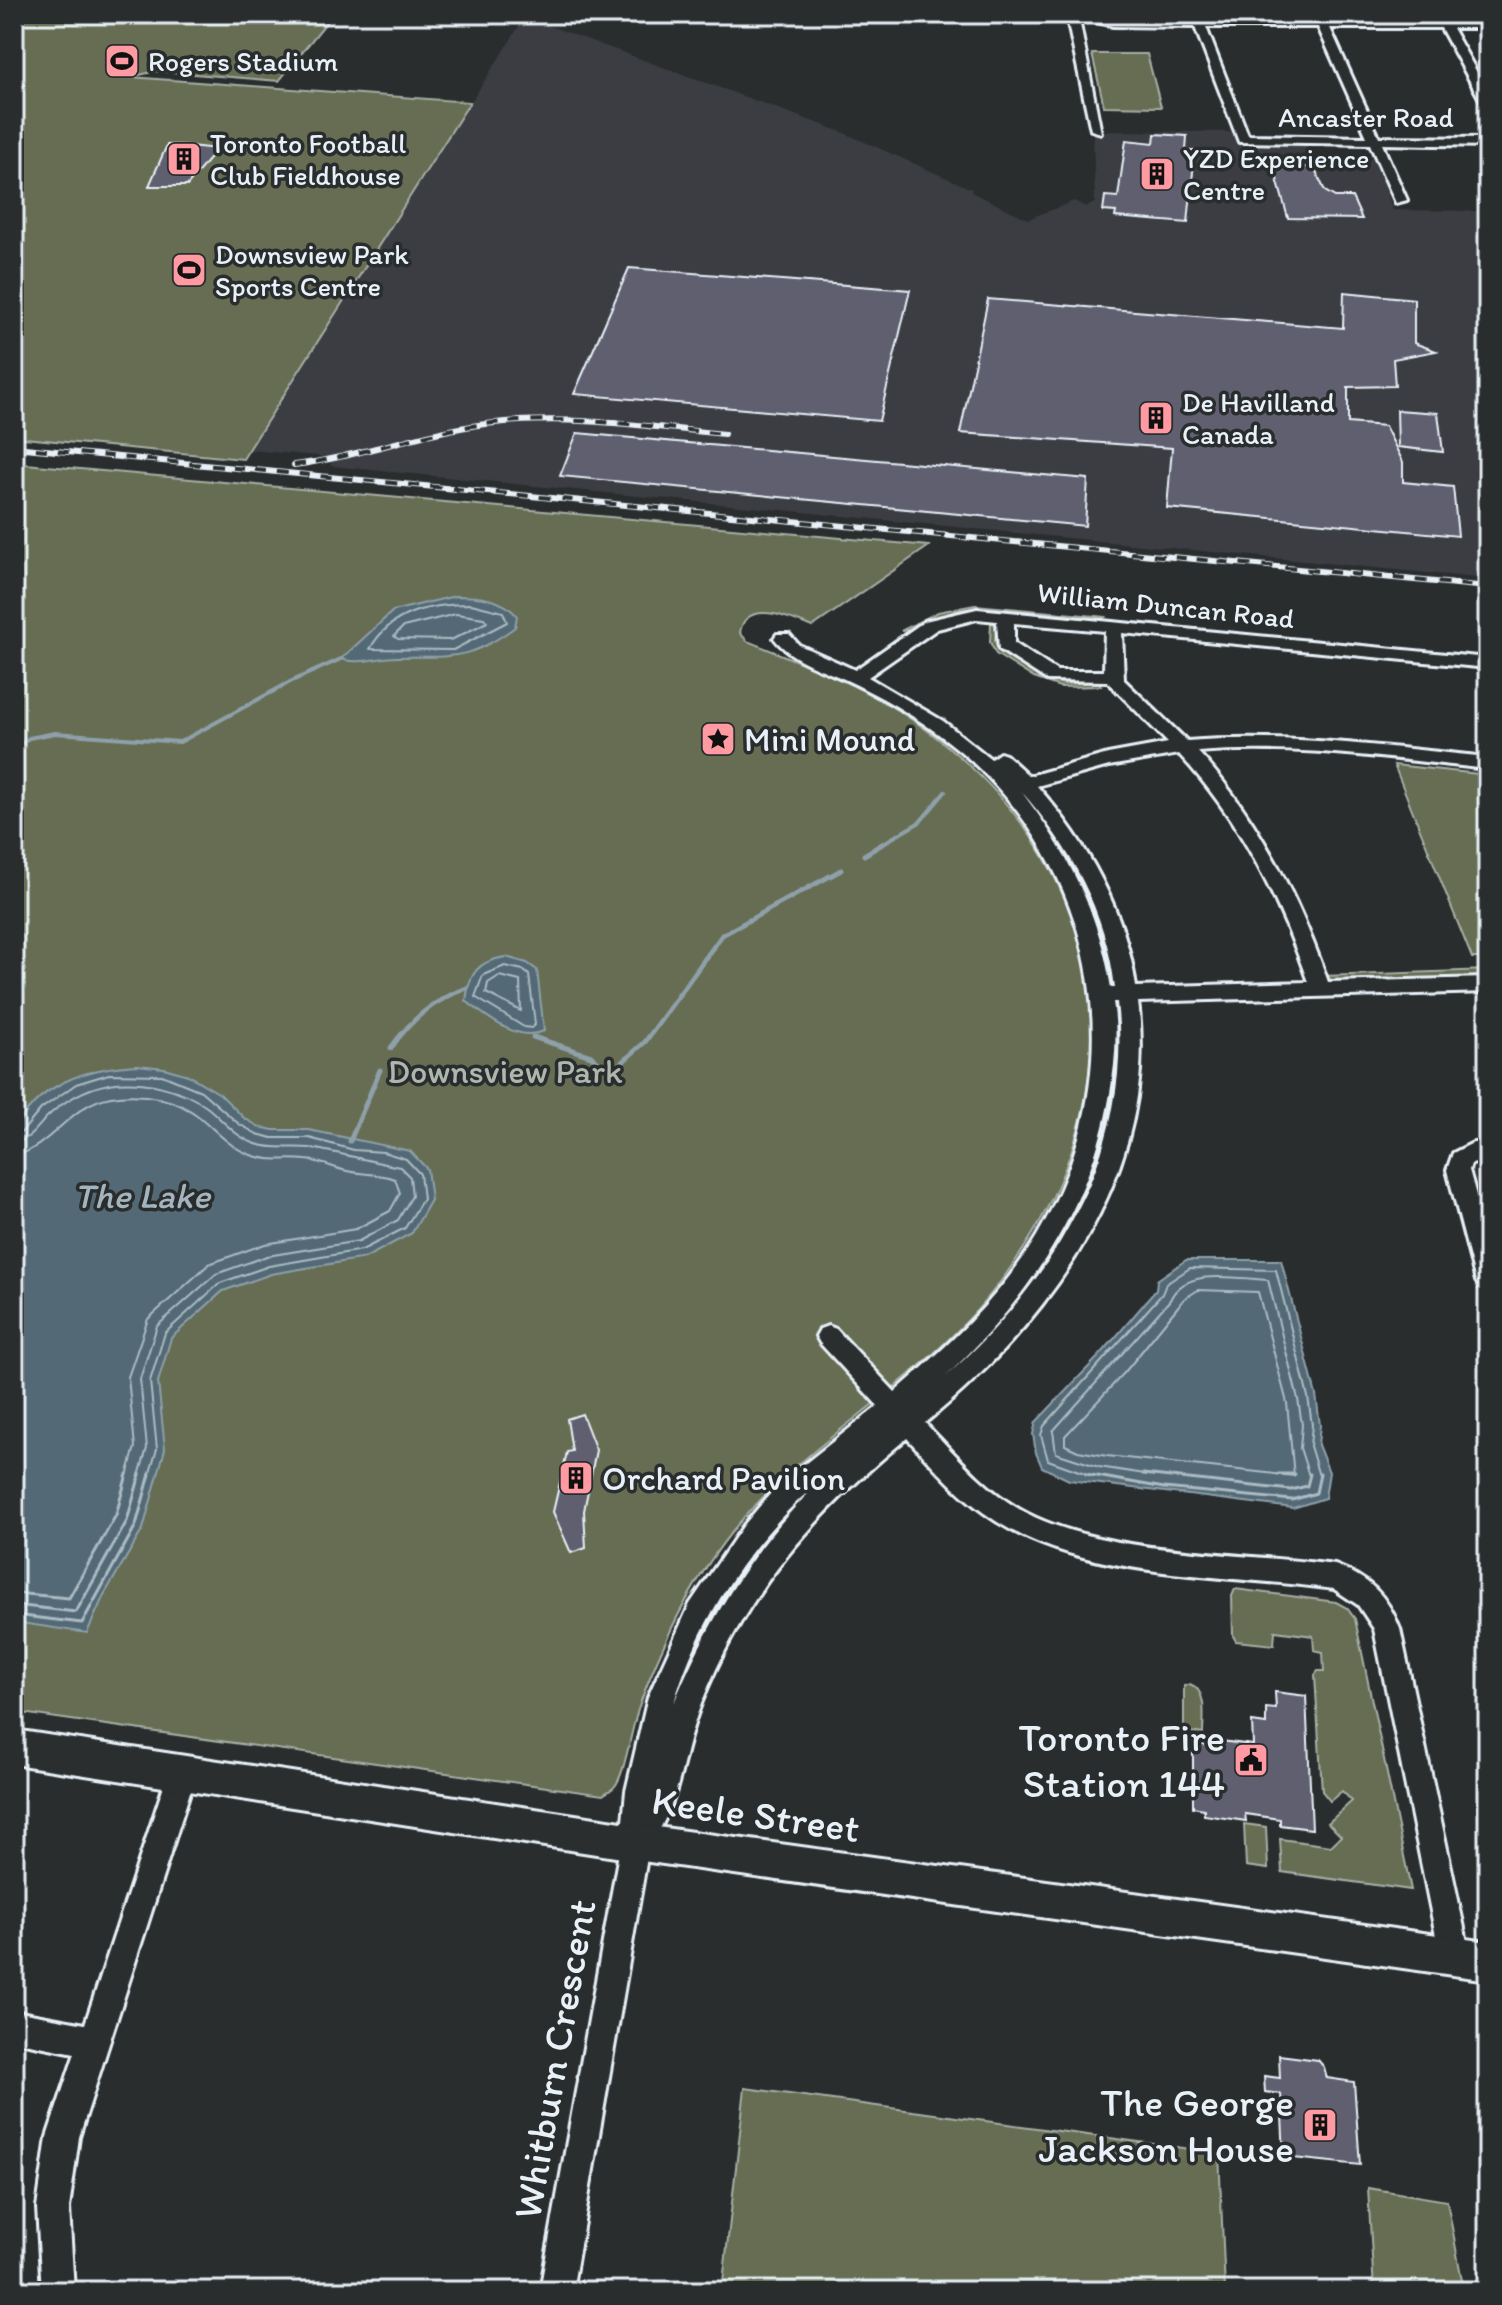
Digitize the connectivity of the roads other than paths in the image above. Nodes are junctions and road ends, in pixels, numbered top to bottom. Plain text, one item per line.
1 (1072, 14) edge
2 (1197, 19) edge
3 (1320, 19) edge
4 (1442, 19) edge
5 (1095, 20) dead end
6 (1488, 25) edge
7 (1488, 103) edge
8 (1097, 130) dead end
9 (1375, 142) junction
10 (1488, 142) edge
11 (1401, 200) dead end
12 (1006, 615) junction
13 (1114, 626) junction
14 (764, 630) dead end
15 (1488, 663) edge
16 (862, 673) junction
17 (1113, 676) junction
18 (1182, 747) junction
19 (1488, 763) edge
20 (1017, 785) junction
21 (1488, 985) edge
22 (1321, 991) junction
23 (1104, 995) junction
24 (1128, 996) junction
25 (1488, 1152) edge
26 (1488, 1281) edge
27 (828, 1336) dead end
28 (903, 1414) junction
29 (14, 1747) edge
30 (183, 1770) junction
31 (635, 1842) junction
32 (1472, 1958) edge
33 (14, 2026) edge
34 (93, 2041) junction
35 (58, 2291) edge
36 (556, 2291) edge

1 - 8 street
2 - 3 street
2 - 5 street
2 - 9 street, Ancaster Road
3 - 4 street
3 - 9 street
4 - 6 street
4 - 7 street
9 - 10 street, Ancaster Road
9 - 11 street
12 - 13 street, William Duncan Road
12 - 16 street, William Duncan Road
12 - 17 street
13 - 15 street, William Duncan Road
13 - 17 street
14 - 16 street
16 - 20 street
17 - 18 street
18 - 19 street
18 - 20 street
18 - 22 street
20 - 23 street
20 - 24 street
21 - 22 street
22 - 24 street
23 - 24 street
23 - 28 street
24 - 28 street
25 - 26 street
27 - 28 street
28 - 31 street, Whitburn Crescent
28 - 32 street
29 - 30 main road, Keele Street
30 - 31 main road, Keele Street
30 - 34 street
31 - 32 main road, Keele Street
31 - 36 street, Whitburn Crescent
33 - 34 street
34 - 35 street

